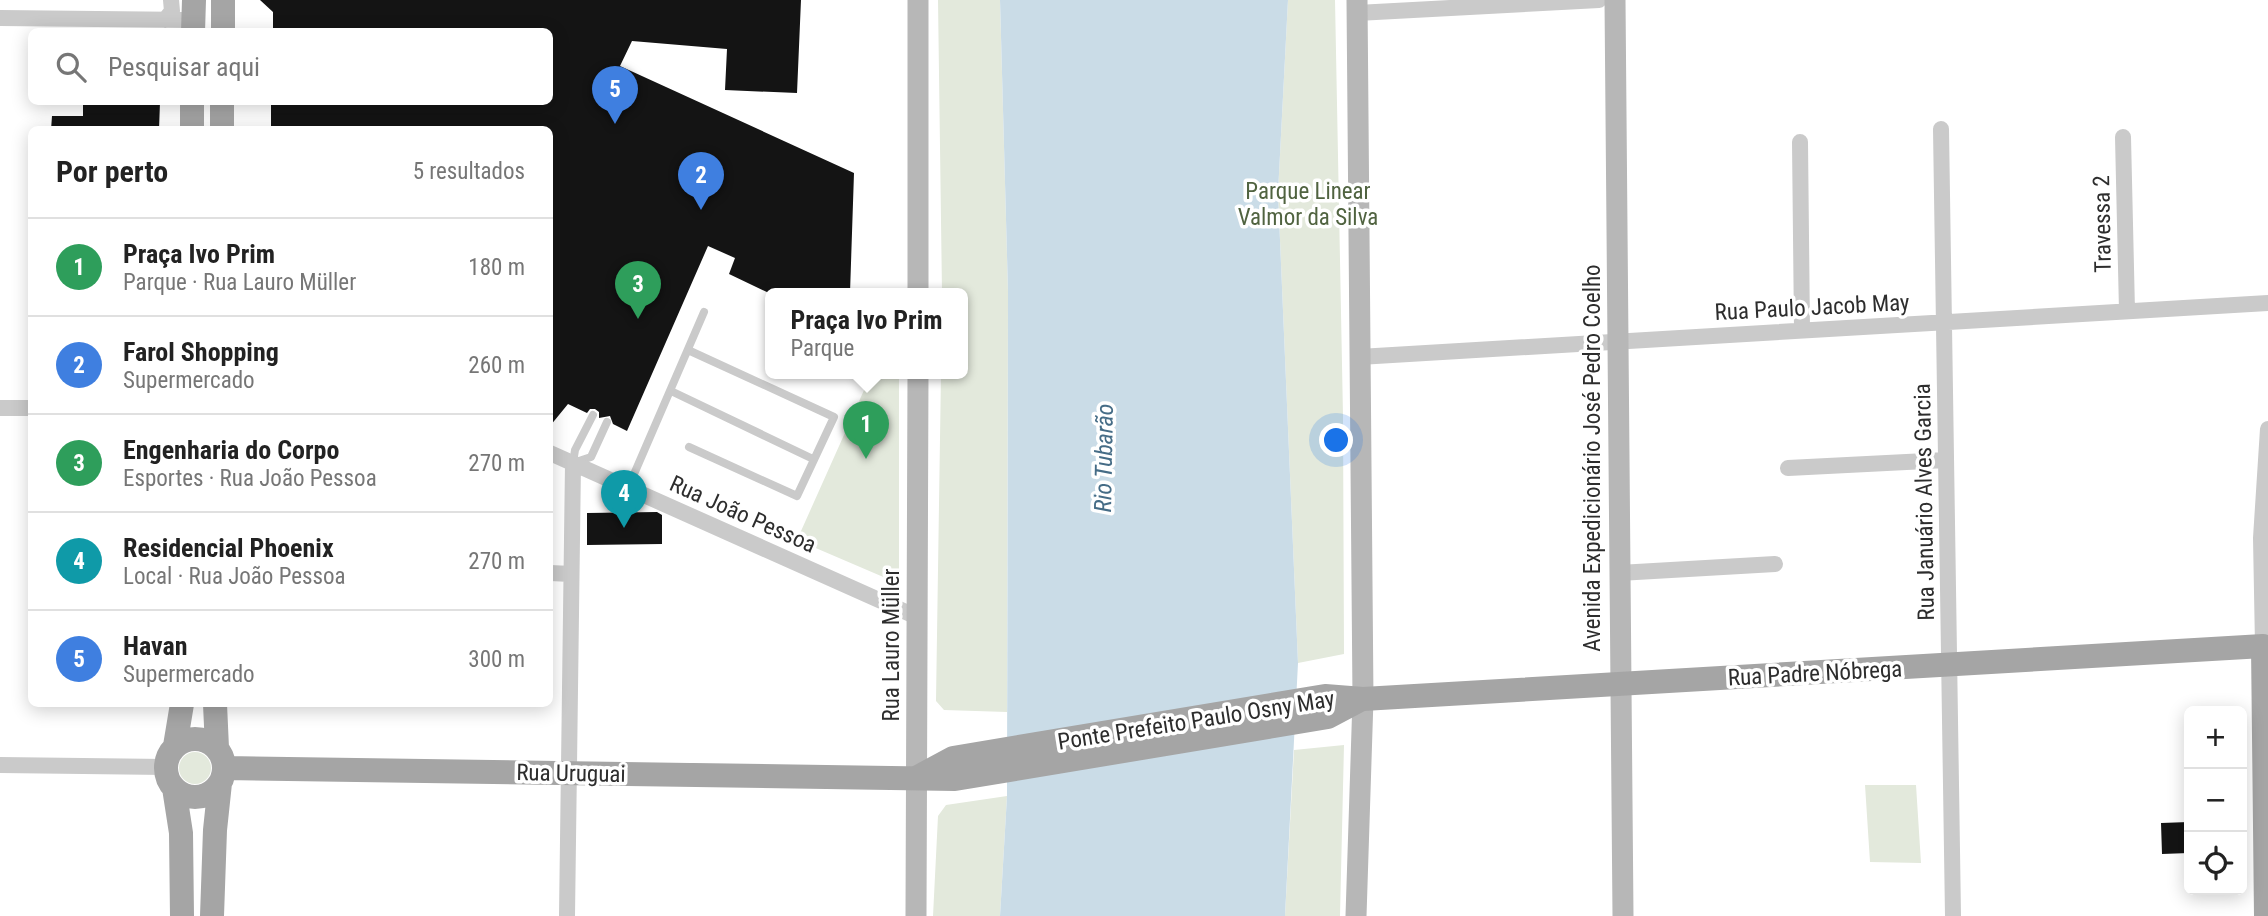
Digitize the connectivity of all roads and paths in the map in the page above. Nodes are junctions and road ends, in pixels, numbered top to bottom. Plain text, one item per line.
1 (171, 0) edge
2 (223, 0) edge
3 (918, 0) edge
4 (1599, 0) edge
5 (1615, 0) edge
6 (1357, 6) edge
7 (193, 17) edge
8 (0, 18) edge
9 (165, 20) junction
10 (223, 28) edge
11 (192, 105) edge
12 (222, 105) edge
13 (192, 126) edge
14 (222, 126) edge
15 (1941, 129) dead end
16 (2123, 137) dead end
17 (1800, 142) dead end
18 (918, 288) edge
19 (2268, 303) edge
20 (2127, 311) junction
21 (704, 312) dead end
22 (1944, 322) junction
23 (1802, 330) junction
24 (1618, 342) junction
25 (688, 350) junction
26 (1359, 357) junction
27 (918, 379) edge
28 (671, 391) junction
29 (0, 408) edge
30 (28, 408) edge
31 (593, 415) dead end
32 (607, 422) dead end
33 (2268, 429) edge
34 (689, 447) dead end
35 (553, 454) edge
36 (813, 458) junction
37 (1946, 460) junction
38 (573, 463) junction
39 (1788, 468) dead end
40 (628, 488) junction
41 (1775, 564) dead end
42 (553, 573) edge
43 (1619, 573) junction
44 (571, 574) junction
45 (917, 617) junction
46 (2266, 646) edge
47 (1949, 665) junction
48 (1620, 684) junction
49 (1363, 699) junction
50 (182, 707) edge
51 (215, 707) edge
52 (0, 765) edge
53 (220, 766) junction
54 (172, 767) junction
55 (569, 773) junction
56 (916, 778) junction
57 (182, 916) edge
58 (212, 916) edge
59 (567, 916) edge
60 (916, 916) edge
61 (1356, 916) edge
62 (1623, 916) edge
63 (1953, 916) edge
64 (2266, 916) edge

1 - 9 street
2 - 10 main road
3 - 18 main road
4 - 6 street
5 - 24 main road, Avenida Expedicionário José Pedro Coelho
6 - 26 main road
7 - 9 street
8 - 9 street
11 - 13 main road
12 - 14 main road
15 - 22 street, Rua Januário Alves Garcia
16 - 20 street, Travessa 2
17 - 23 street
19 - 20 street, Rua Paulo Jacob May
20 - 22 street, Rua Paulo Jacob May
21 - 25 lane
22 - 23 street, Rua Paulo Jacob May
22 - 37 street, Rua Januário Alves Garcia
23 - 24 street, Rua Paulo Jacob May
24 - 26 street, Rua Paulo Jacob May
24 - 43 main road, Avenida Expedicionário José Pedro Coelho
25 - 28 lane
25 - 36 lane
26 - 49 main road
27 - 45 main road, Rua Lauro Müller
28 - 36 lane
28 - 40 lane
29 - 30 street
31 - 38 lane
32 - 38 lane
33 - 46 street
34 - 36 lane
35 - 38 street, Rua João Pessoa
37 - 39 street
37 - 47 street, Rua Januário Alves Garcia
38 - 40 street, Rua João Pessoa
38 - 44 street
40 - 45 street, Rua João Pessoa
41 - 43 street
42 - 44 street
43 - 48 main road, Avenida Expedicionário José Pedro Coelho
44 - 55 street
45 - 56 main road, Rua Lauro Müller
46 - 47 main road, Rua Padre Nóbrega
46 - 64 main road
47 - 48 main road, Rua Padre Nóbrega
47 - 63 street, Rua Januário Alves Garcia
48 - 49 main road, Rua Padre Nóbrega
48 - 62 main road, Avenida Expedicionário José Pedro Coelho
49 - 56 main road, Ponte Prefeito Paulo Osny May
49 - 61 main road
50 - 54 main road
51 - 53 main road
52 - 54 street
53 - 54 main road
53 - 54 main road
53 - 55 main road, Rua Uruguai
53 - 58 main road
54 - 57 main road
55 - 56 main road, Rua Uruguai
55 - 59 street
56 - 60 main road, Rua Lauro Müller

